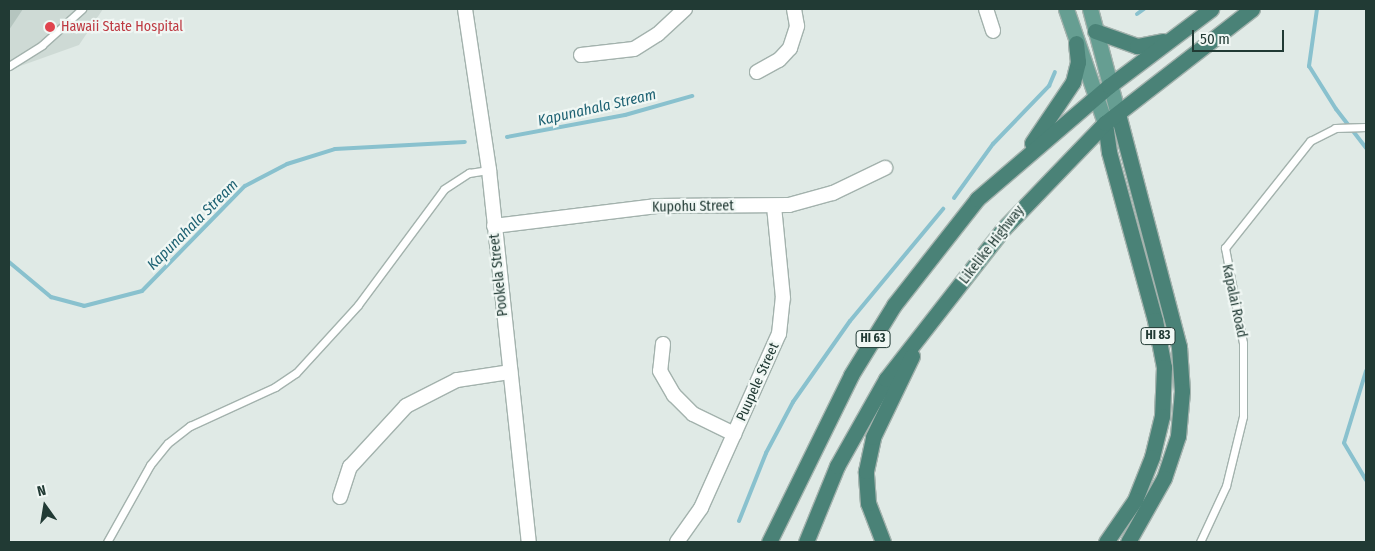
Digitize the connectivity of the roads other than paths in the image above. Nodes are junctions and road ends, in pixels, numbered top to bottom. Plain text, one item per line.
1 (82, 9) edge
2 (465, 9) edge
3 (685, 9) edge
4 (794, 9) edge
5 (986, 9) edge
6 (1066, 9) edge
7 (1090, 9) edge
8 (1211, 9) edge
9 (1252, 9) edge
10 (993, 31) dead end
11 (1095, 31) junction
12 (1176, 36) junction
13 (1076, 43) junction
14 (581, 54) dead end
15 (9, 66) edge
16 (757, 72) dead end
17 (1109, 86) junction
18 (1096, 96) junction
19 (1118, 114) junction
20 (1106, 123) junction
21 (1366, 126) edge
22 (1017, 164) junction
23 (885, 168) dead end
24 (489, 170) junction
25 (774, 207) junction
26 (494, 226) junction
27 (922, 335) junction
28 (663, 344) dead end
29 (510, 372) junction
30 (734, 434) junction
31 (340, 497) dead end
32 (107, 542) edge
33 (529, 542) edge
34 (677, 542) edge
35 (769, 542) edge
36 (806, 542) edge
37 (883, 542) edge
38 (1106, 542) edge
39 (1128, 542) edge
40 (1200, 542) edge

1 - 15 lane
2 - 24 street, Pookela Street
3 - 14 street
4 - 16 street
5 - 10 street
6 - 13 main road, HI 83
7 - 11 main road
8 - 12 highway, HI 63
9 - 19 highway, Likelike Highway / HI 63
11 - 12 highway
11 - 17 main road
12 - 17 highway, HI 63
13 - 18 main road, HI 83
13 - 22 highway
17 - 18 highway, HI 63
17 - 19 main road
18 - 20 main road, HI 83
18 - 22 highway, HI 63
19 - 20 highway, Likelike Highway / HI 63
19 - 39 highway
20 - 27 highway, Likelike Highway / HI 63
20 - 38 highway, HI 83
21 - 40 lane, Kapalai Road
22 - 35 highway, HI 63
23 - 25 street, Kupohu Street
24 - 26 street, Pookela Street
24 - 32 lane
25 - 26 street, Kupohu Street
25 - 30 street, Puupele Street
26 - 29 street, Pookela Street
27 - 36 highway, Likelike Highway / HI 63
27 - 37 highway
28 - 30 street
29 - 31 street
29 - 33 street, Pookela Street
30 - 34 street, Puupele Street

